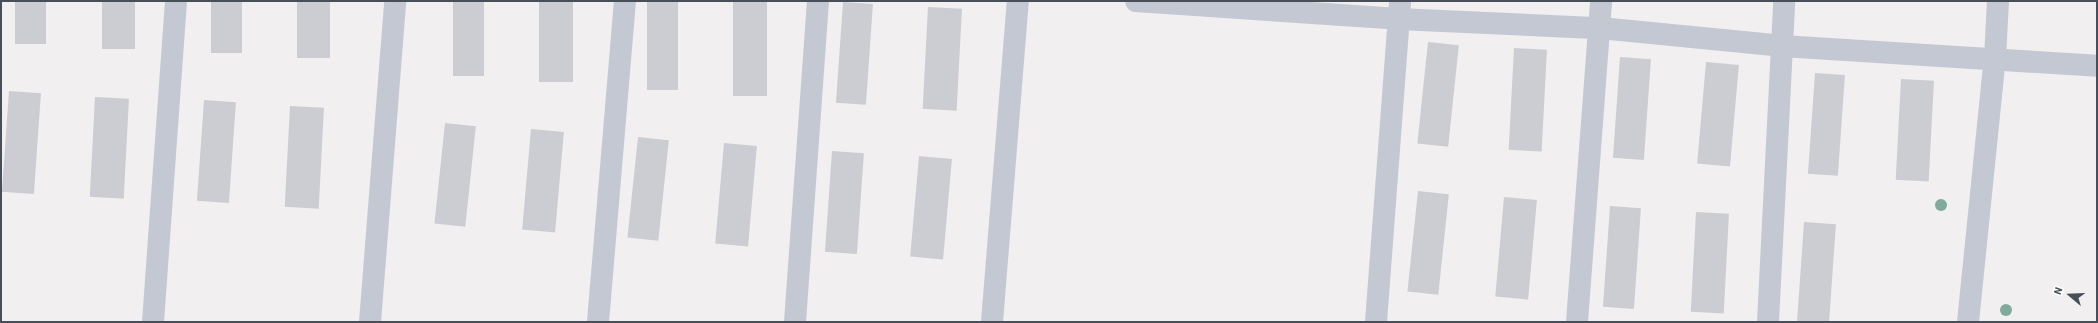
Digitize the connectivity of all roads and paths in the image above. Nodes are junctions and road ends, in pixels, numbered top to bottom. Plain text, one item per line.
1 (176, 1) edge
2 (395, 1) edge
3 (625, 1) edge
4 (818, 1) edge
5 (1018, 1) edge
6 (1136, 1) edge
7 (1601, 1) edge
8 (1784, 1) edge
9 (1998, 1) edge
10 (1399, 10) edge
11 (1600, 28) junction
12 (1782, 46) junction
13 (1995, 58) junction
14 (2097, 66) edge
15 (153, 322) edge
16 (370, 322) edge
17 (598, 322) edge
18 (795, 322) edge
19 (992, 322) edge
20 (1376, 322) edge
21 (1577, 322) edge
22 (1768, 322) edge
23 (1968, 322) edge

1 - 15 street
2 - 16 street
3 - 17 street
4 - 18 street
5 - 19 street
6 - 10 street
7 - 11 street
8 - 12 street
9 - 13 street
10 - 11 street
10 - 20 street
11 - 12 street
11 - 21 street
12 - 13 street
12 - 22 street
13 - 14 street
13 - 23 street

